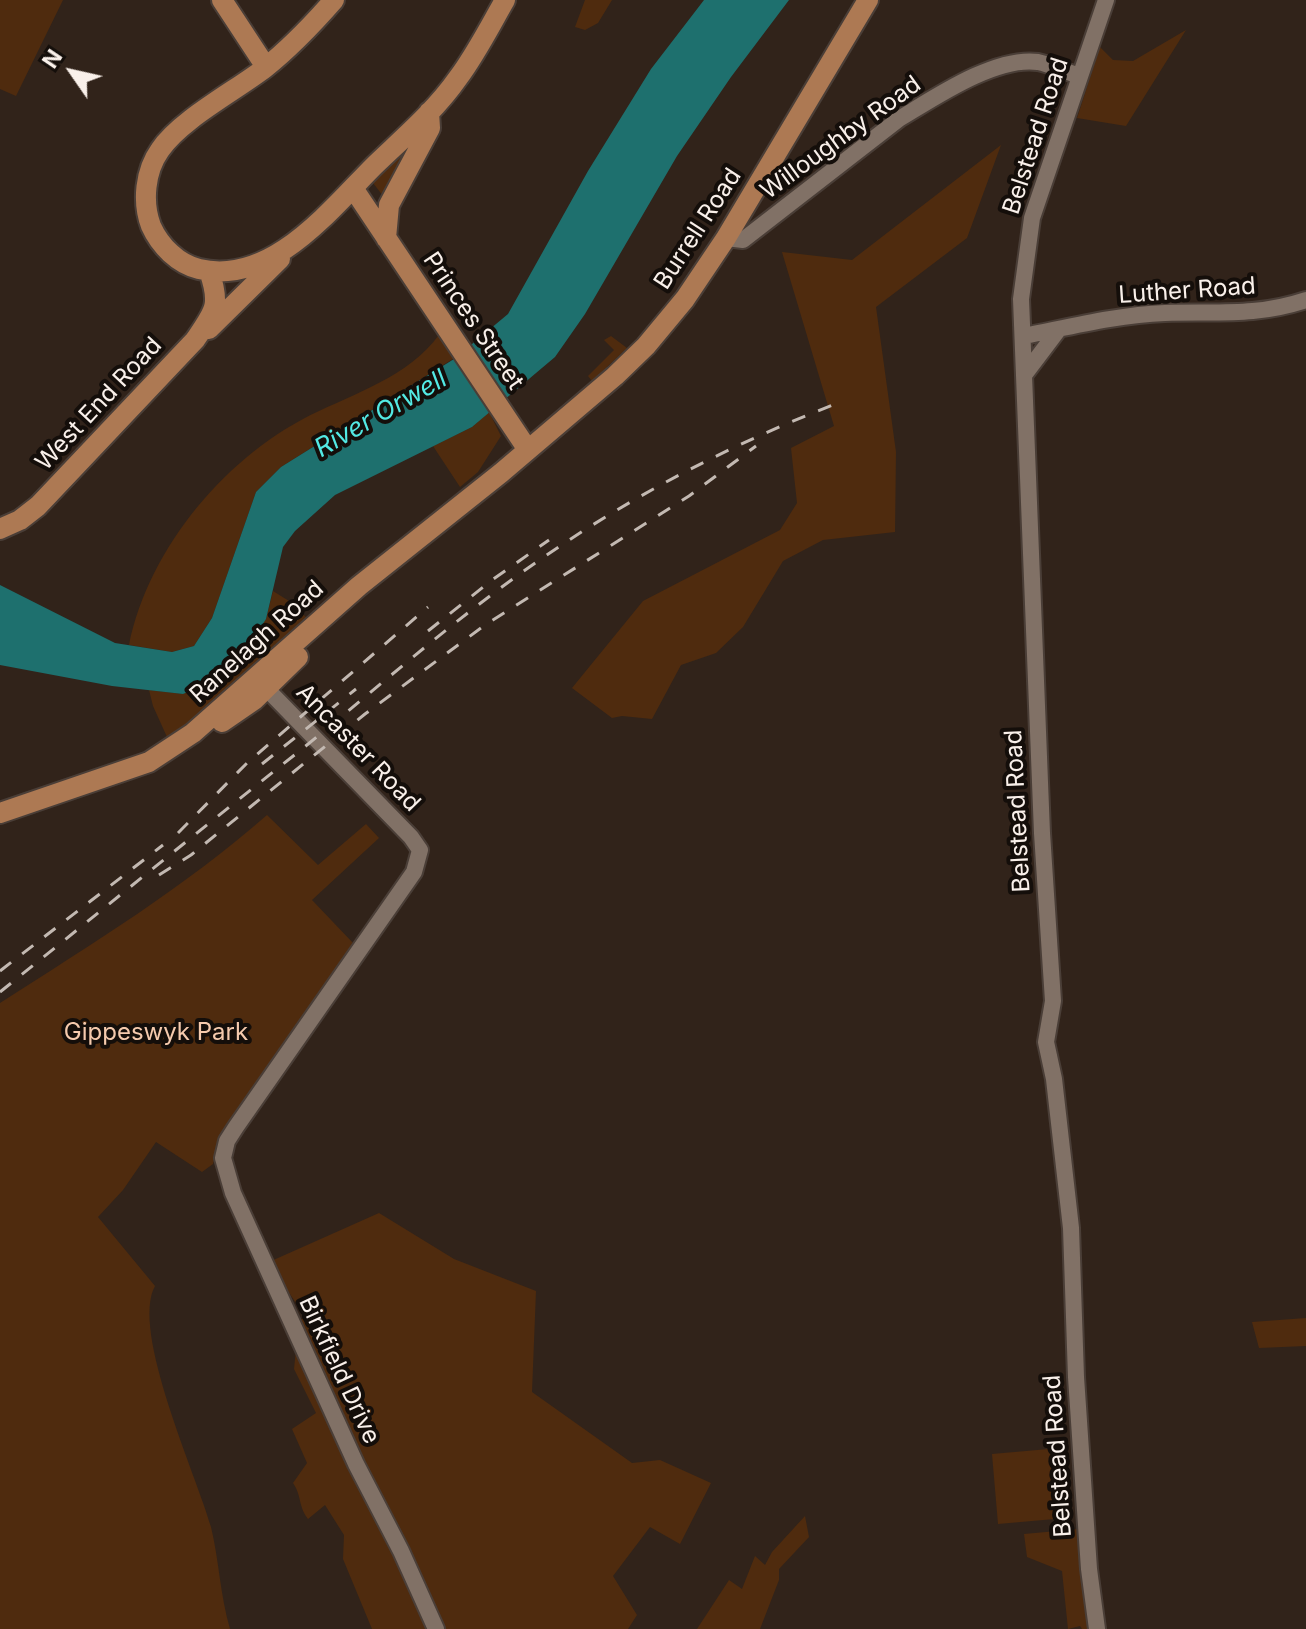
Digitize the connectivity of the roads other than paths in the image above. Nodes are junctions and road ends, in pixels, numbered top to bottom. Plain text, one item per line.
1 (222, 0) edge
2 (334, 0) edge
3 (505, 0) edge
4 (868, 0) edge
5 (1106, 0) edge
6 (246, 36) junction
7 (286, 49) junction
8 (266, 67) junction
9 (1080, 76) junction
10 (429, 112) junction
11 (353, 188) junction
12 (330, 209) junction
13 (380, 230) junction
14 (299, 238) junction
15 (726, 238) junction
16 (209, 271) junction
17 (1306, 300) edge
18 (1059, 329) junction
19 (1024, 336) junction
20 (195, 340) junction
21 (1025, 374) junction
22 (528, 450) junction
23 (0, 529) edge
24 (262, 684) junction
25 (0, 813) edge
26 (420, 855) joint
27 (436, 1629) edge
28 (1097, 1629) edge

1 - 6 main road
2 - 7 main road
3 - 10 main road
4 - 15 main road, Burrell Road
5 - 9 street, Belstead Road
6 - 7 main road
6 - 8 main road
7 - 8 main road
8 - 16 main road
9 - 15 street, Willoughby Road
9 - 19 street, Belstead Road
10 - 11 main road
10 - 13 main road
11 - 12 main road
11 - 13 main road, Princes Street
12 - 13 main road
12 - 14 main road
13 - 22 main road, Princes Street
14 - 16 main road
14 - 20 main road, West End Road
15 - 22 main road, Burrell Road
16 - 20 main road, West End Road
17 - 18 street, Luther Road
18 - 19 street, Luther Road
18 - 21 street
19 - 21 street, Belstead Road
20 - 23 main road, West End Road
21 - 28 street, Belstead Road
22 - 24 main road, Ranelagh Road
24 - 25 main road, Ranelagh Road
24 - 26 street, Ancaster Road
26 - 27 street, Birkfield Drive

